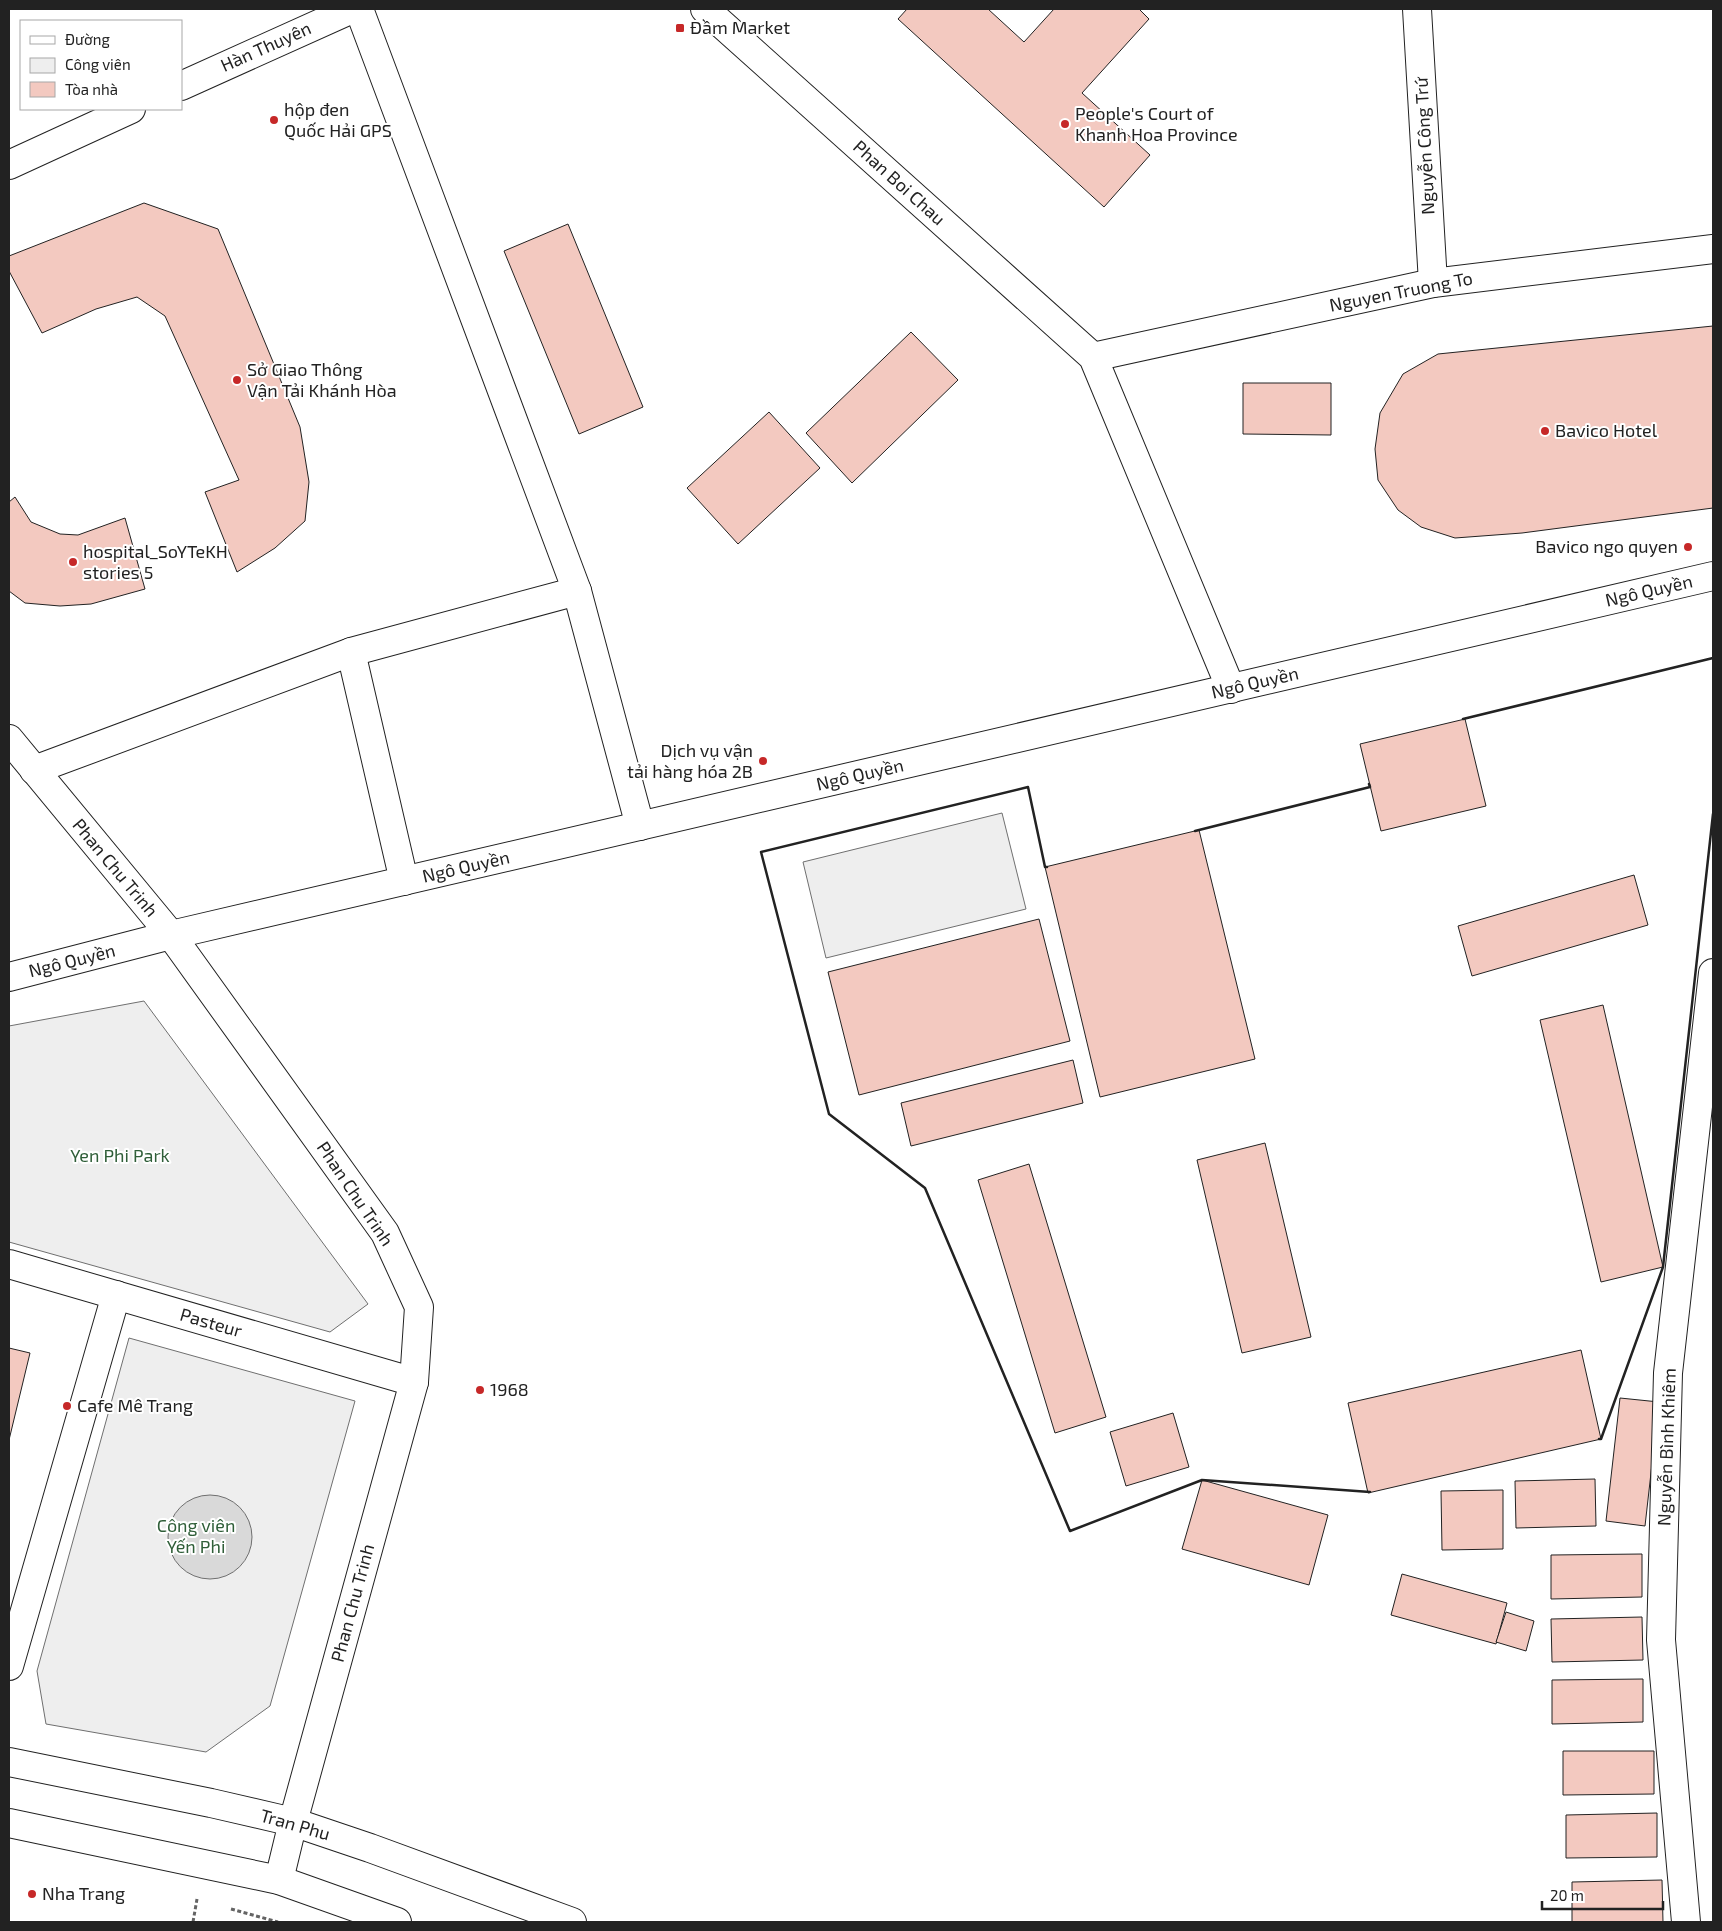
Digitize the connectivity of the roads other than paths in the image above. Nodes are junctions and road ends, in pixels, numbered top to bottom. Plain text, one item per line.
1 (352, 9) edge
2 (359, 9) edge
3 (704, 9) edge
4 (1417, 9) edge
5 (182, 86) edge
6 (130, 110) edge
7 (9, 164) edge
8 (1713, 249) edge
9 (1433, 283) junction
10 (1093, 357) junction
11 (1713, 576) edge
12 (577, 590) junction
13 (350, 652) junction
14 (1230, 689) junction
15 (9, 739) edge
16 (34, 770) junction
17 (640, 826) junction
18 (404, 881) junction
19 (171, 936) junction
20 (1713, 973) edge
21 (9, 977) edge
22 (9, 1264) edge
23 (116, 1295) junction
24 (414, 1382) junction
25 (9, 1666) edge
26 (9, 1762) edge
27 (294, 1822) junction
28 (9, 1823) edge
29 (279, 1880) junction
30 (397, 1922) edge
31 (572, 1922) edge
32 (1686, 1922) edge

1 - 5 street, Hàn Thuyên
2 - 12 street
3 - 10 street, Phan Boi Chau
4 - 9 street, Nguyễn Công Trứ
6 - 7 street
8 - 9 street, Nguyen Truong To
9 - 10 street, Nguyen Truong To
10 - 14 street
11 - 14 street, Ngô Quyền
12 - 13 street
12 - 17 street
13 - 16 street
13 - 18 street
14 - 17 street, Ngô Quyền
15 - 16 street, Phan Chu Trinh
16 - 19 street, Phan Chu Trinh
17 - 18 street, Ngô Quyền
18 - 19 street, Ngô Quyền
19 - 21 street, Ngô Quyền
19 - 24 street, Phan Chu Trinh
20 - 32 street, Nguyễn Bình Khiêm
22 - 23 street, Pasteur
23 - 24 street, Pasteur
23 - 25 street
24 - 27 street, Phan Chu Trinh
26 - 27 street, Tran Phu
27 - 29 street, Phan Chu Trinh
27 - 31 street, Tran Phu
28 - 29 street
29 - 30 street

